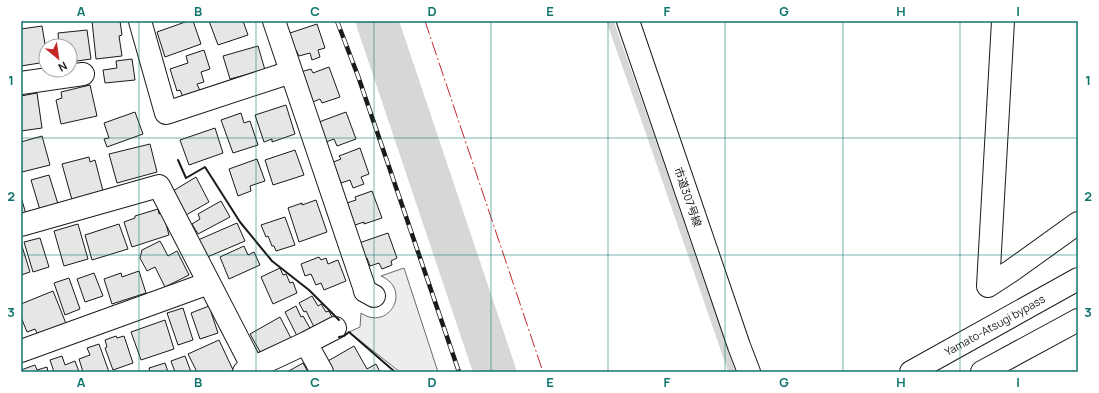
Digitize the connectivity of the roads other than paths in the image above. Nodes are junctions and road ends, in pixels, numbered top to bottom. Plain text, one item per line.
1 (140, 21) edge
2 (274, 21) edge
3 (628, 21) edge
4 (1003, 21) edge
5 (291, 72) junction
6 (84, 74) dead end
7 (21, 83) edge
8 (1078, 223) edge
9 (21, 225) edge
10 (1076, 279) edge
11 (209, 283) junction
12 (374, 296) dead end
13 (1076, 321) edge
14 (335, 328) dead end
15 (306, 343) junction
16 (21, 351) edge
17 (249, 370) edge
18 (985, 370) edge
19 (322, 372) edge
20 (749, 372) edge
21 (911, 372) edge

1 - 5 main road
2 - 5 main road
3 - 20 main road, 市道307号線
4 - 8 main road
5 - 12 main road
6 - 7 main road
9 - 11 main road
10 - 21 main road, Yamato-Atsugi bypass
11 - 16 main road
11 - 17 main road
13 - 18 main road
14 - 15 main road
15 - 17 main road
15 - 19 main road

